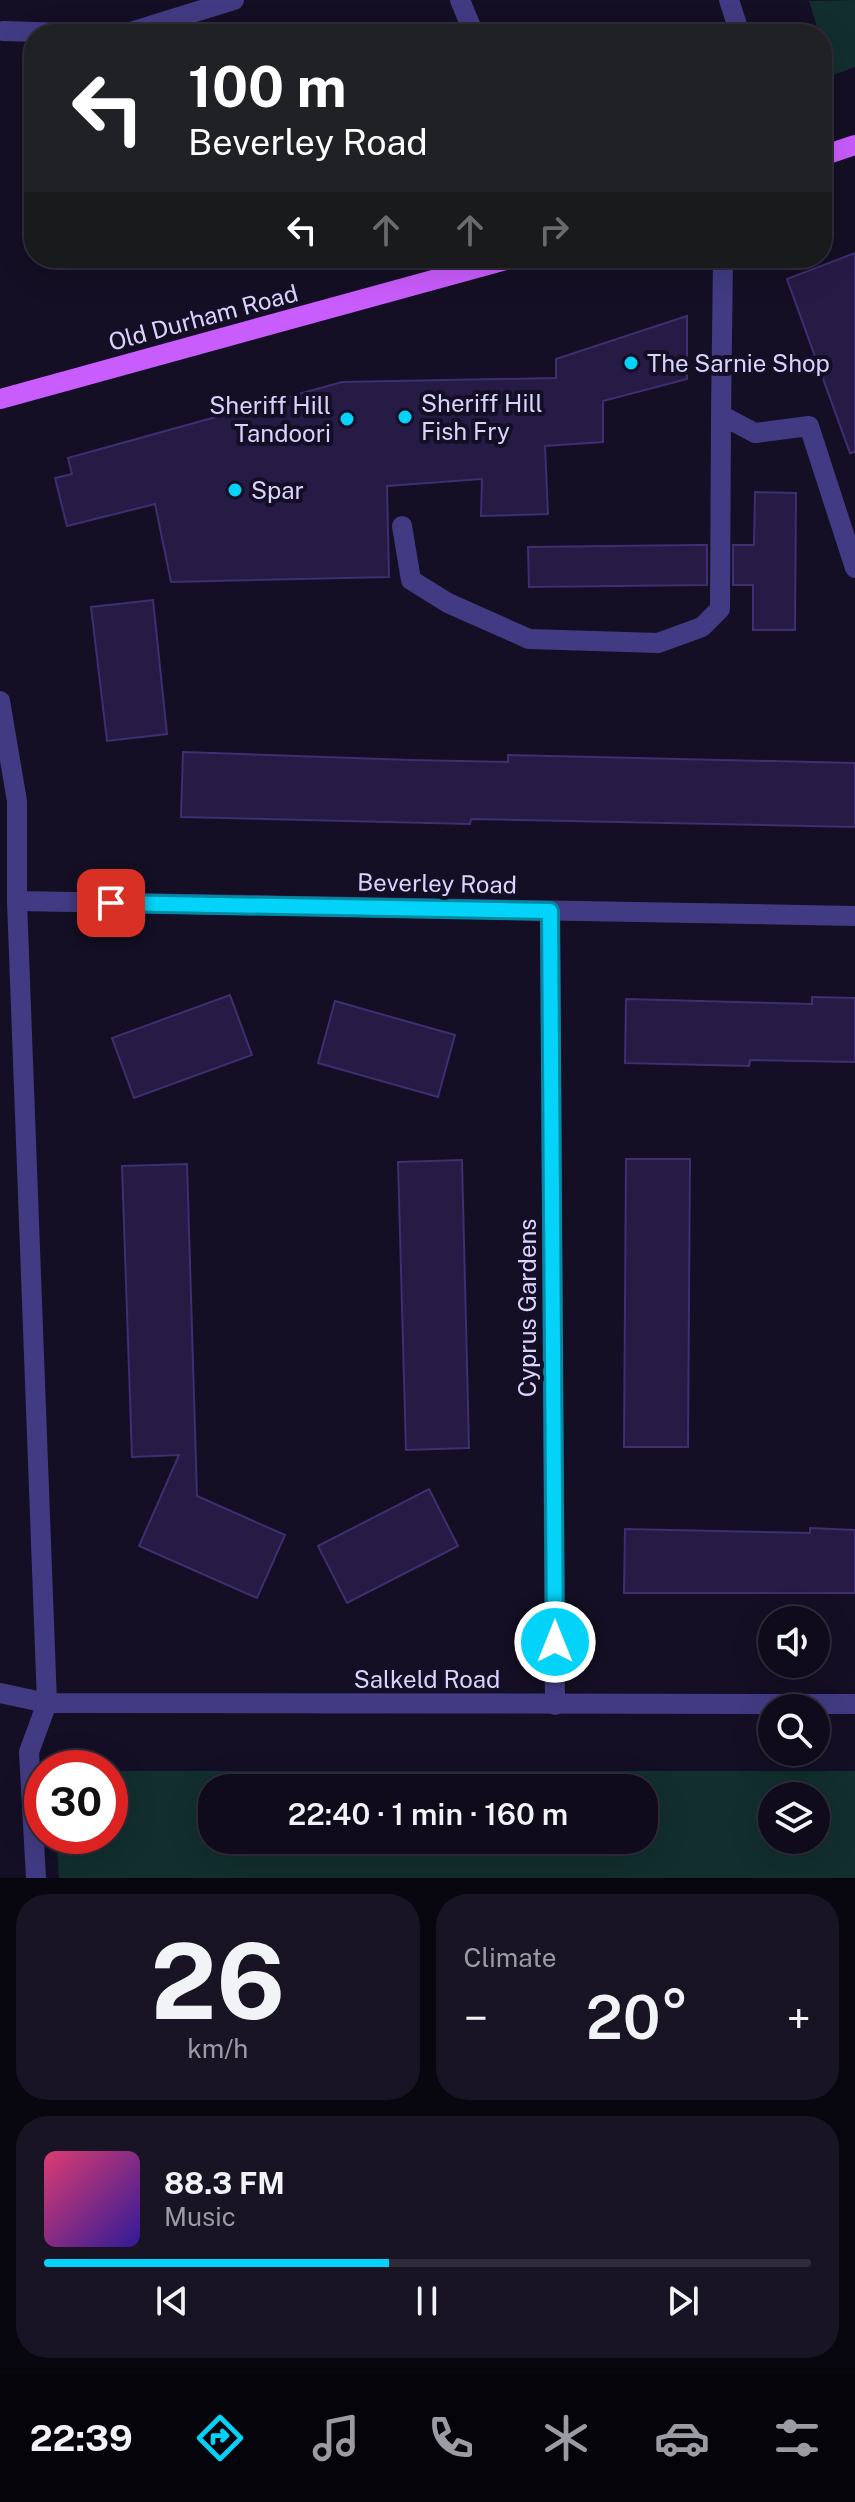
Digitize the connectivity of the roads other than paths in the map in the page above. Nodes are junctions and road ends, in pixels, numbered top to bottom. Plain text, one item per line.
1 (234, 0) edge
2 (460, 0) edge
3 (729, 0) edge
4 (156, 24) edge
5 (470, 24) edge
6 (737, 24) edge
7 (3, 31) dead end
8 (24, 32) edge
9 (855, 145) edge
10 (832, 153) edge
11 (477, 268) edge
12 (723, 268) edge
13 (0, 399) edge
14 (721, 415) junction
15 (402, 526) dead end
16 (855, 568) edge
17 (0, 701) edge
18 (17, 901) junction
19 (550, 911) junction
20 (855, 916) edge
21 (0, 1693) edge
22 (47, 1703) junction
23 (855, 1704) edge
24 (555, 1705) junction
25 (36, 1878) edge

1 - 4 street
2 - 5 street
3 - 6 street
7 - 8 street
9 - 10 main road
11 - 13 main road, Old Durham Road
12 - 14 street
14 - 15 street
14 - 16 street
17 - 18 street
18 - 19 street, Beverley Road
18 - 22 street
19 - 20 street, Beverley Road
19 - 24 street, Cyprus Gardens
21 - 22 street, Salkeld Road
22 - 24 street, Salkeld Road
22 - 25 street
23 - 24 street, Salkeld Road

